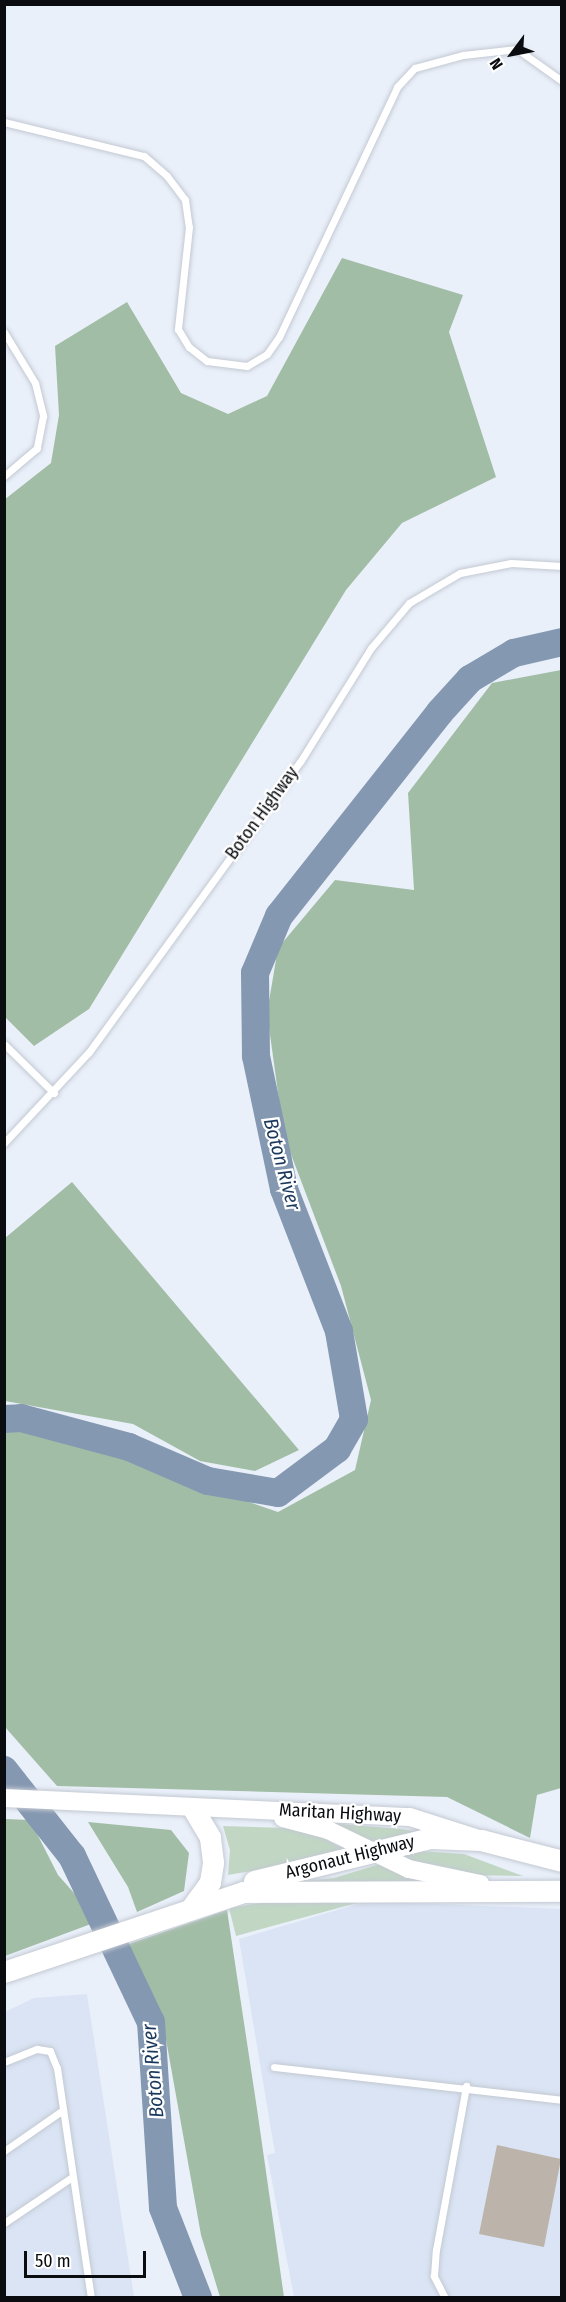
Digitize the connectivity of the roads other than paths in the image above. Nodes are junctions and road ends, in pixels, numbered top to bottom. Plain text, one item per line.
1 (561, 81) edge
2 (4, 122) edge
3 (4, 332) edge
4 (4, 476) edge
5 (561, 566) edge
6 (4, 1044) edge
7 (54, 1093) junction
8 (4, 1143) edge
9 (4, 1798) edge
10 (193, 1809) junction
11 (231, 1810) junction
12 (481, 1840) junction
13 (375, 1853) junction
14 (561, 1862) edge
15 (526, 1890) junction
16 (561, 1891) edge
17 (213, 1901) junction
18 (192, 1907) junction
19 (4, 1972) edge
20 (4, 2062) edge
21 (274, 2067) dead end
22 (466, 2086) junction
23 (561, 2100) edge
24 (63, 2110) junction
25 (4, 2151) edge
26 (72, 2177) junction
27 (4, 2223) edge
28 (91, 2298) edge
29 (445, 2298) edge

1 - 2 lane
3 - 4 lane
5 - 7 lane, Boton Highway
6 - 7 lane
7 - 8 lane, Boton Highway
9 - 10 main road, Maritan Highway
10 - 11 main road, Maritan Highway
10 - 18 main road
11 - 12 main road, Maritan Highway
11 - 13 main road, Maritan Highway
12 - 13 main road, Argonaut Highway
12 - 14 main road, Argonaut Highway
13 - 15 main road, Maritan Highway
13 - 17 main road, Argonaut Highway
15 - 16 main road, Argonaut Highway
15 - 17 main road, Argonaut Highway
17 - 18 main road, Argonaut Highway
18 - 19 main road, Argonaut Highway
20 - 24 lane
21 - 22 lane
22 - 23 lane
22 - 29 lane
24 - 25 lane
24 - 26 lane
26 - 27 lane
26 - 28 lane

